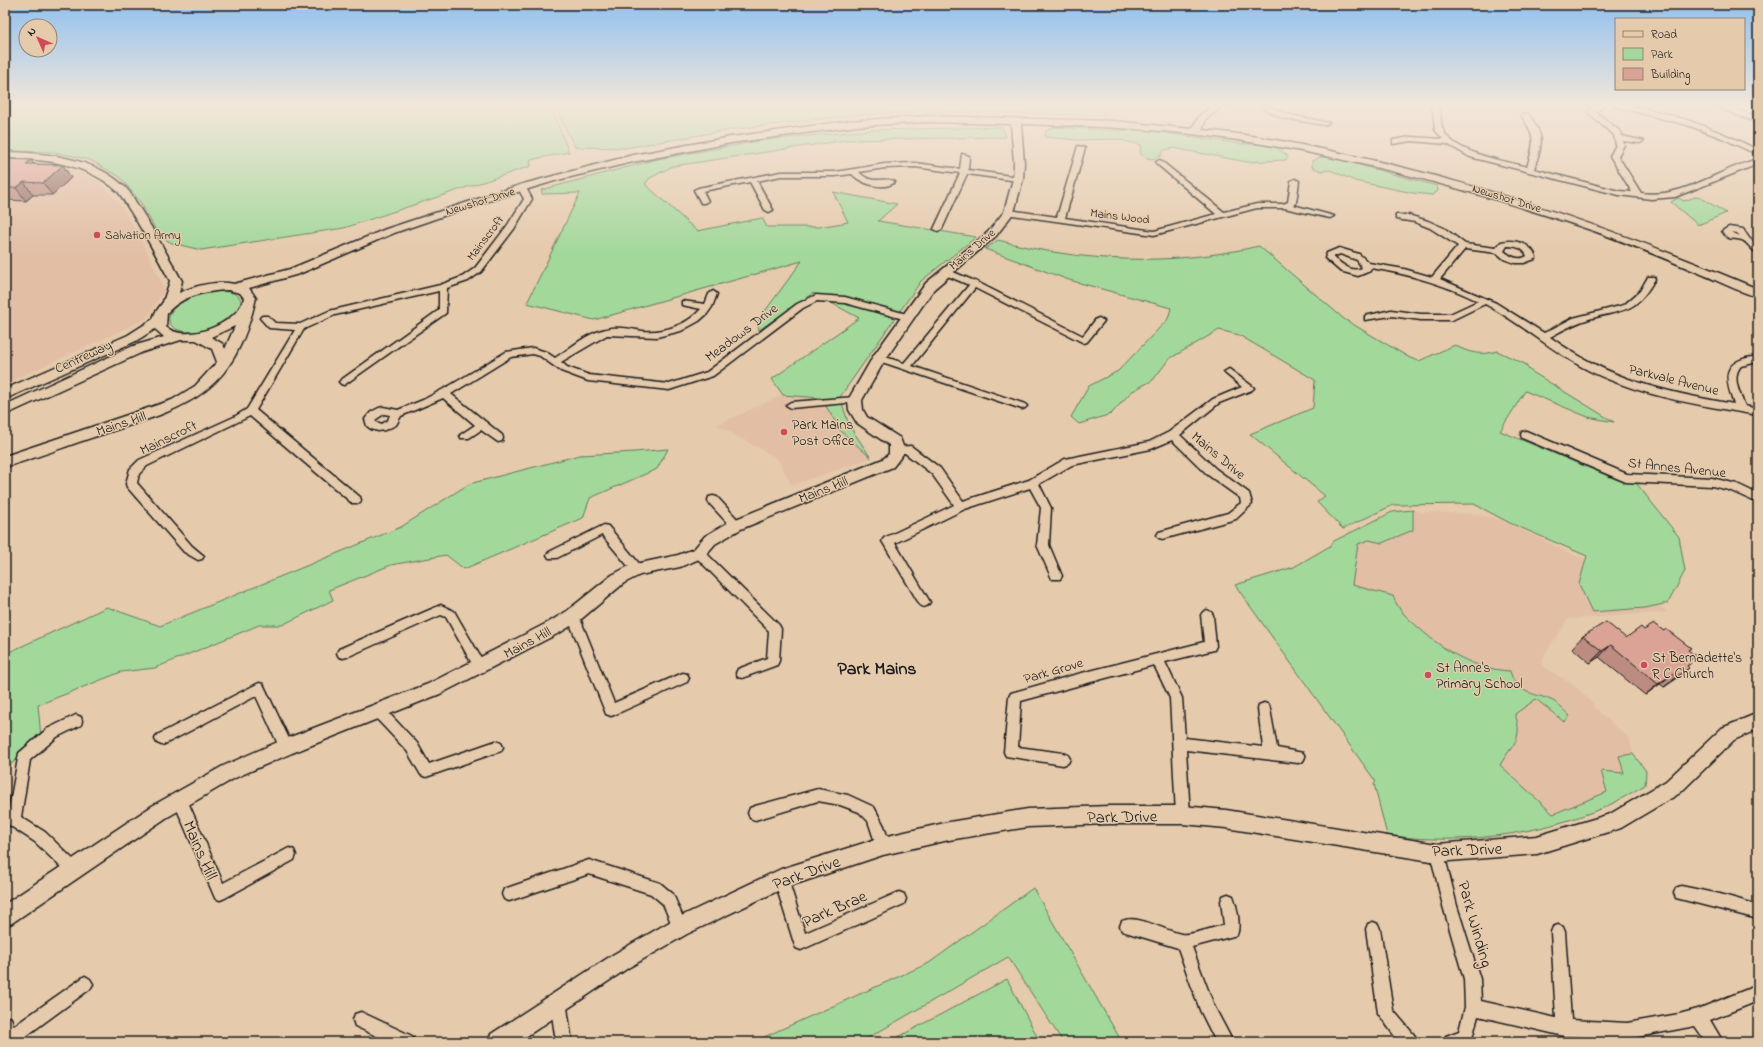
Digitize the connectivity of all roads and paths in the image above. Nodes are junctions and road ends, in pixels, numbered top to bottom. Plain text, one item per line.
1 (5, 155) edge
2 (651, 155) edge
3 (1018, 155) edge
4 (1079, 155) edge
5 (1332, 155) edge
6 (1473, 155) edge
7 (1534, 155) edge
8 (1615, 155) edge
9 (965, 156) dead end
10 (1758, 161) edge
11 (1160, 162) dead end
12 (1530, 170) junction
13 (854, 171) junction
14 (964, 172) junction
15 (1018, 179) junction
16 (754, 180) junction
17 (1294, 181) dead end
18 (891, 182) dead end
19 (522, 188) junction
20 (1638, 195) junction
21 (704, 201) dead end
22 (1284, 206) junction
23 (770, 210) dead end
24 (1009, 212) junction
25 (1222, 215) junction
26 (1330, 216) dead end
27 (1399, 217) dead end
28 (1060, 220) junction
29 (938, 229) dead end
30 (1744, 238) dead end
31 (1463, 246) junction
32 (1758, 250) edge
33 (1500, 251) dead end
34 (1367, 265) dead end
35 (946, 272) junction
36 (284, 275) junction
37 (1651, 279) dead end
38 (1434, 280) junction
39 (176, 281) junction
40 (974, 284) junction
41 (209, 287) junction
42 (234, 287) junction
43 (443, 287) junction
44 (1758, 293) edge
45 (713, 294) dead end
46 (1484, 301) junction
47 (685, 303) dead end
48 (168, 306) junction
49 (249, 306) junction
50 (708, 307) junction
51 (907, 317) junction
52 (265, 318) dead end
53 (1368, 318) dead end
54 (1099, 321) dead end
55 (158, 322) junction
56 (301, 327) junction
57 (177, 337) junction
58 (200, 337) junction
59 (1543, 338) junction
60 (879, 358) junction
61 (1758, 359) edge
62 (223, 361) junction
63 (555, 362) junction
64 (906, 367) junction
65 (1229, 372) dead end
66 (344, 382) dead end
67 (5, 394) edge
68 (444, 394) junction
69 (855, 400) junction
70 (791, 405) dead end
71 (1022, 406) dead end
72 (1741, 409) junction
73 (5, 410) edge
74 (251, 411) junction
75 (1758, 412) edge
76 (396, 414) dead end
77 (482, 425) junction
78 (465, 435) dead end
79 (1173, 435) junction
80 (1526, 435) dead end
81 (498, 438) dead end
82 (896, 446) junction
83 (5, 462) edge
84 (1033, 482) junction
85 (1758, 499) edge
86 (356, 500) dead end
87 (713, 500) dead end
88 (961, 506) junction
89 (736, 525) junction
90 (1163, 535) dead end
91 (699, 553) junction
92 (553, 555) dead end
93 (198, 556) dead end
94 (637, 569) junction
95 (1056, 576) dead end
96 (924, 602) dead end
97 (1207, 615) dead end
98 (573, 616) junction
99 (343, 653) dead end
100 (1157, 659) junction
101 (480, 667) junction
102 (742, 673) dead end
103 (683, 678) dead end
104 (1264, 709) dead end
105 (379, 712) junction
106 (76, 721) dead end
107 (1750, 725) edge
108 (162, 738) dead end
109 (1179, 742) junction
110 (496, 746) dead end
111 (286, 747) junction
112 (1271, 754) junction
113 (1298, 757) dead end
114 (1063, 758) dead end
115 (180, 800) junction
116 (755, 813) dead end
117 (1183, 815) junction
118 (883, 846) junction
119 (1437, 853) junction
120 (289, 855) dead end
121 (74, 870) junction
122 (781, 879) junction
123 (1681, 893) dead end
124 (509, 894) dead end
125 (899, 899) dead end
126 (1228, 901) dead end
127 (1758, 912) edge
128 (5, 916) edge
129 (1127, 926) dead end
130 (680, 927) junction
131 (1373, 929) dead end
132 (1558, 932) dead end
133 (1182, 942) junction
134 (85, 984) dead end
135 (1758, 993) edge
136 (558, 1001) junction
137 (1473, 1007) junction
138 (1698, 1017) junction
139 (361, 1020) dead end
140 (5, 1024) edge
141 (1564, 1028) junction
142 (406, 1042) edge
143 (499, 1042) edge
144 (564, 1042) edge
145 (1225, 1042) edge
146 (1409, 1042) edge
147 (1452, 1042) edge
148 (1715, 1042) edge

1 - 39 street
2 - 19 street, Newshot Drive
3 - 15 street, Mains Drive
4 - 28 street
5 - 44 street, Newshot Drive
6 - 12 street
7 - 12 street
8 - 20 street
9 - 14 street
10 - 20 street
11 - 25 street
12 - 20 street
13 - 14 street
13 - 16 street
13 - 18 street
14 - 15 street
14 - 29 street
15 - 24 street, Mains Drive
16 - 21 street
16 - 23 street
17 - 22 street
19 - 36 street, Newshot Drive
19 - 43 street, Mainscroft
22 - 25 street, Mains Wood
22 - 26 street, Mains Wood
24 - 28 street, Mains Wood
24 - 35 street, Mains Drive
25 - 28 street, Mains Wood
27 - 31 street
30 - 32 street
31 - 33 street
31 - 38 street
34 - 38 street, Parkvale Avenue
35 - 40 street
35 - 51 street, Mains Drive
36 - 42 street, Newshot Drive
36 - 49 street, Newshot Drive
37 - 59 street
38 - 46 street, Parkvale Avenue
39 - 41 street
39 - 48 street
40 - 54 street
40 - 64 street
41 - 42 street, Newshot Drive
41 - 48 street
42 - 49 street
43 - 56 street, Mainscroft
43 - 66 street
45 - 50 street
46 - 53 street
46 - 59 street, Parkvale Avenue
47 - 50 street
48 - 55 street
49 - 58 street, Newshot Drive
49 - 62 street, Mains Hill
50 - 63 street
51 - 60 street, Mains Drive
51 - 63 street, Meadows Drive
52 - 56 street, Mainscroft
55 - 57 street
55 - 67 street, Centreway
56 - 74 street, Mainscroft
57 - 58 street
57 - 73 street, Centreway
58 - 62 street
59 - 72 street, Parkvale Avenue
60 - 64 street
60 - 69 street, Mains Drive
61 - 72 street
62 - 83 street, Mains Hill
63 - 68 street, Meadows Drive
64 - 71 street
65 - 79 street, Mains Drive
68 - 76 street, Meadows Drive
68 - 77 street
69 - 70 street
69 - 82 street
72 - 75 street, Parkvale Avenue
74 - 86 street
74 - 93 street, Mainscroft
77 - 78 street
77 - 81 street
79 - 84 street, Mains Drive
79 - 90 street, Mains Drive
80 - 85 street, St Annes Avenue
82 - 88 street
82 - 89 street, Mains Hill
84 - 88 street, Mains Drive
84 - 95 street
87 - 89 street
88 - 96 street, Mains Drive
89 - 91 street, Mains Hill
91 - 94 street, Mains Hill
91 - 102 street
92 - 94 street
94 - 98 street, Mains Hill
97 - 100 street, Park Grove
98 - 101 street, Mains Hill
98 - 103 street
99 - 101 street
100 - 109 street
100 - 114 street, Park Grove
101 - 105 street, Mains Hill
104 - 112 street
105 - 110 street
105 - 111 street, Mains Hill
106 - 121 street
107 - 119 street, Park Drive
108 - 111 street
109 - 112 street
109 - 117 street
111 - 115 street, Mains Hill
112 - 113 street
115 - 120 street, Mains Hill
115 - 121 street, Mains Hill
116 - 118 street
117 - 118 street, Park Drive
117 - 119 street, Park Drive
118 - 122 street, Park Drive
119 - 137 street, Park Winding
121 - 128 street, Mains Hill
122 - 125 street, Park Brae
122 - 130 street, Park Drive
123 - 127 street
124 - 130 street
126 - 133 street
129 - 133 street
130 - 136 street, Park Drive
131 - 146 street
132 - 141 street
133 - 145 street
134 - 140 street
135 - 138 street
136 - 143 street, Park Drive
136 - 144 street
137 - 141 street
137 - 147 street, Park Winding
138 - 141 street
138 - 148 street
139 - 142 street

